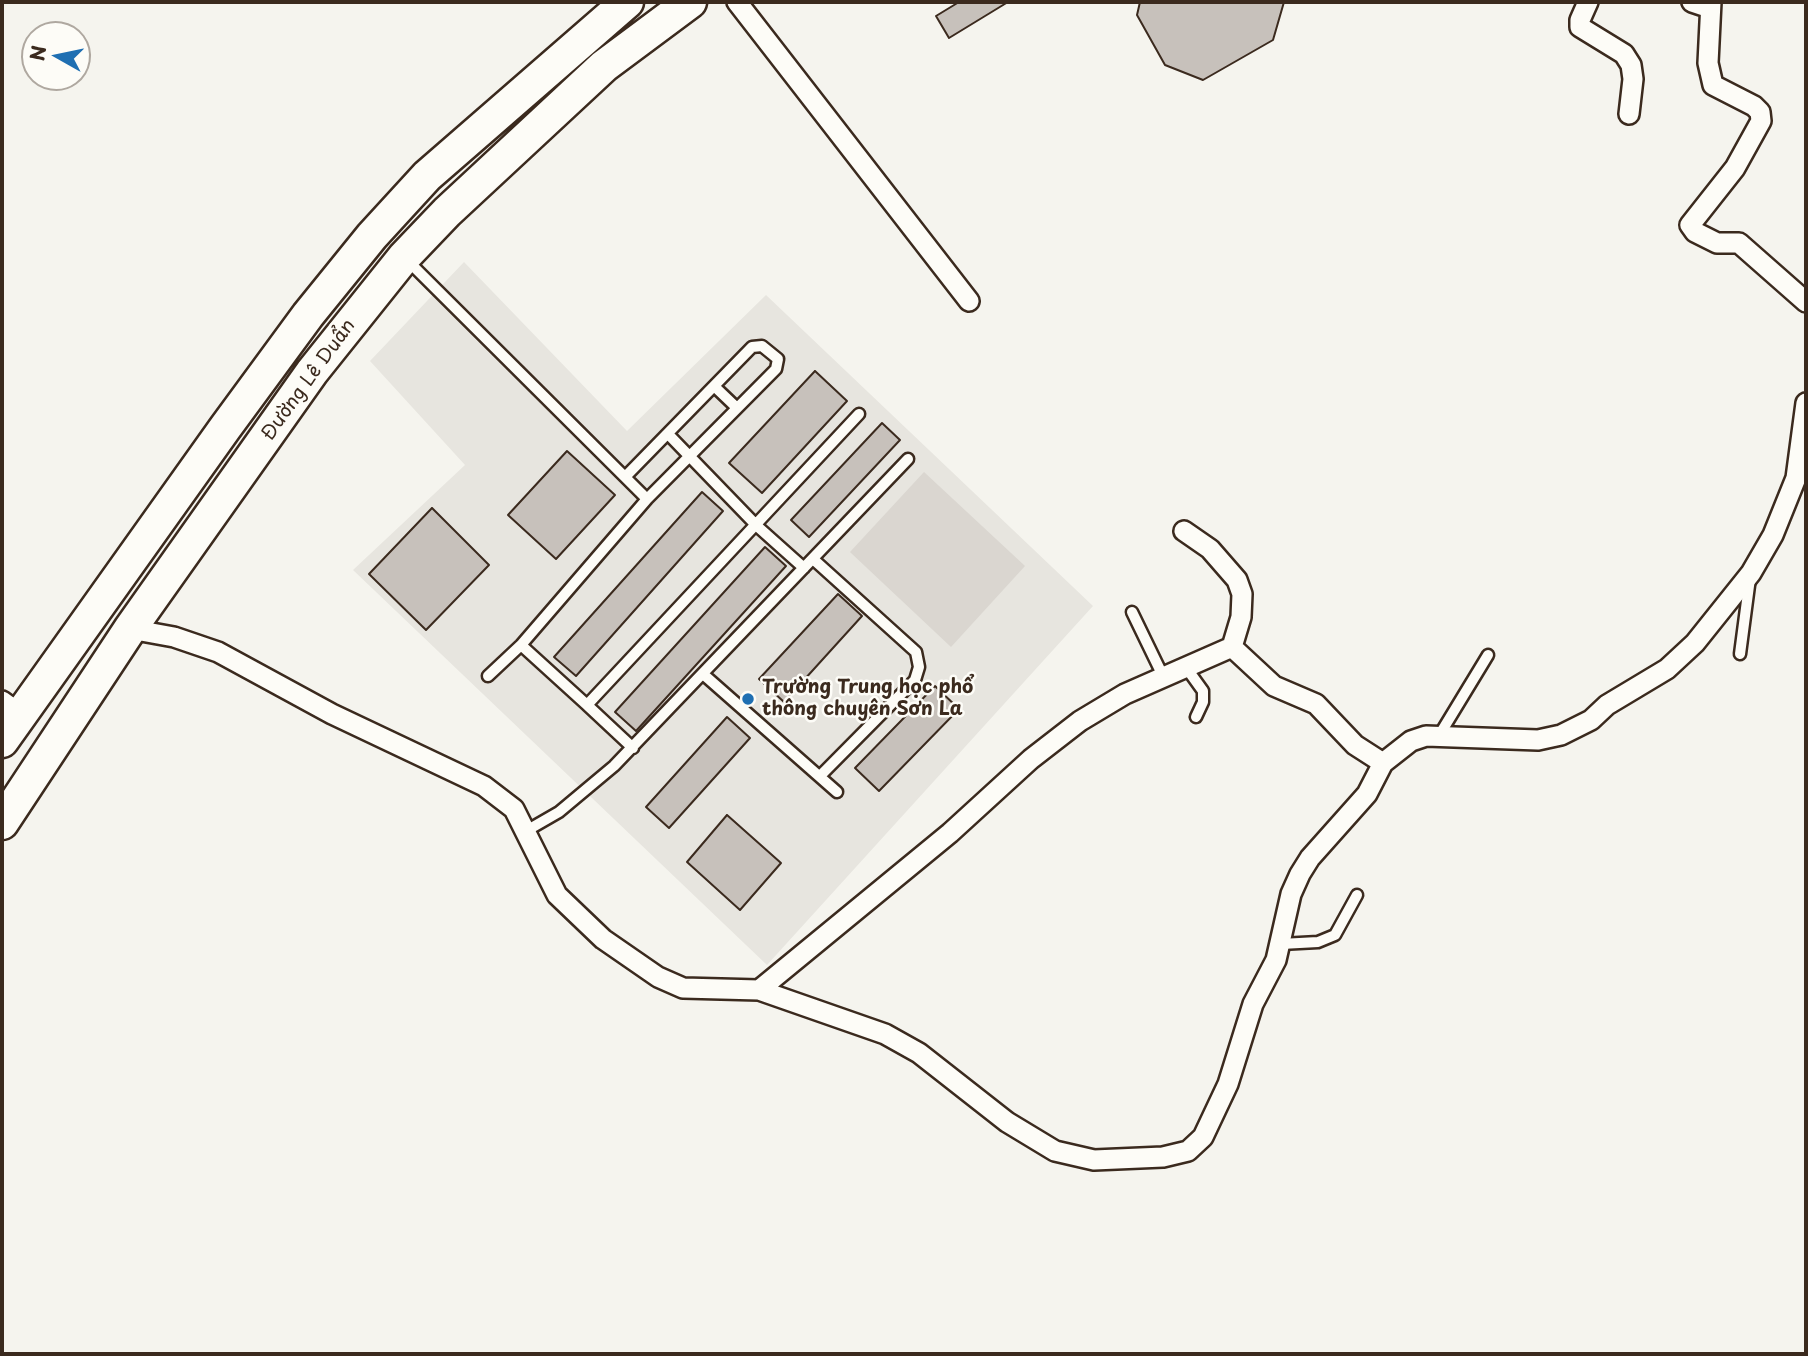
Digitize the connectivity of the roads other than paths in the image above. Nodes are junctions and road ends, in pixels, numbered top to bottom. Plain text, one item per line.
1 (627, 2) edge
2 (690, 2) edge
3 (737, 2) edge
4 (1588, 2) edge
5 (1705, 4) edge
6 (1629, 114) dead end
7 (404, 257) junction
8 (969, 301) dead end
9 (1806, 302) edge
10 (715, 387) junction
11 (1806, 404) edge
12 (737, 408) junction
13 (859, 414) dead end
14 (668, 435) junction
15 (690, 456) junction
16 (908, 459) dead end
17 (626, 476) junction
18 (647, 499) junction
19 (757, 526) junction
20 (1184, 531) dead end
21 (813, 559) junction
22 (804, 568) junction
23 (1751, 573) junction
24 (1132, 612) dead end
25 (130, 629) junction
26 (521, 645) junction
27 (1232, 647) junction
28 (1740, 654) dead end
29 (1488, 655) dead end
30 (56, 660) junction
31 (1185, 665) junction
32 (703, 674) junction
33 (488, 676) dead end
34 (1163, 676) junction
35 (91, 686) junction
36 (587, 705) junction
37 (11, 707) edge
38 (1196, 718) dead end
39 (1440, 734) junction
40 (2, 741) edge
41 (633, 748) junction
42 (1383, 763) junction
43 (820, 776) junction
44 (838, 792) dead end
45 (2, 823) edge
46 (526, 831) junction
47 (1357, 895) dead end
48 (1281, 944) junction
49 (759, 990) junction

1 - 30 main road, Đường Lê Duẩn
2 - 7 main road, Đường Lê Duẩn
3 - 8 street
4 - 6 street
5 - 9 street
7 - 17 lane
7 - 25 main road, Đường Lê Duẩn
10 - 12 lane
10 - 12 lane
10 - 14 lane
11 - 23 street
12 - 15 lane
13 - 19 lane
14 - 15 lane
14 - 17 lane
15 - 18 lane
15 - 19 lane
16 - 21 lane
17 - 18 lane
18 - 26 lane
19 - 22 lane
19 - 36 lane
20 - 27 street
21 - 22 lane
21 - 43 lane
22 - 32 lane
23 - 28 lane
23 - 39 street
24 - 34 lane
25 - 35 main road, Đường Lê Duẩn
25 - 46 street
26 - 33 lane
26 - 36 lane
27 - 31 street
27 - 42 street
29 - 39 lane
30 - 35 main road
30 - 37 main road, Đường Lê Duẩn
31 - 34 street
31 - 38 lane
32 - 41 lane
32 - 43 lane
34 - 49 street
35 - 45 main road, Đường Lê Duẩn
36 - 41 lane
37 - 40 main road, Đường Lê Duẩn
39 - 42 street
41 - 46 lane
42 - 48 street
43 - 44 lane
46 - 49 street
47 - 48 lane
48 - 49 street

